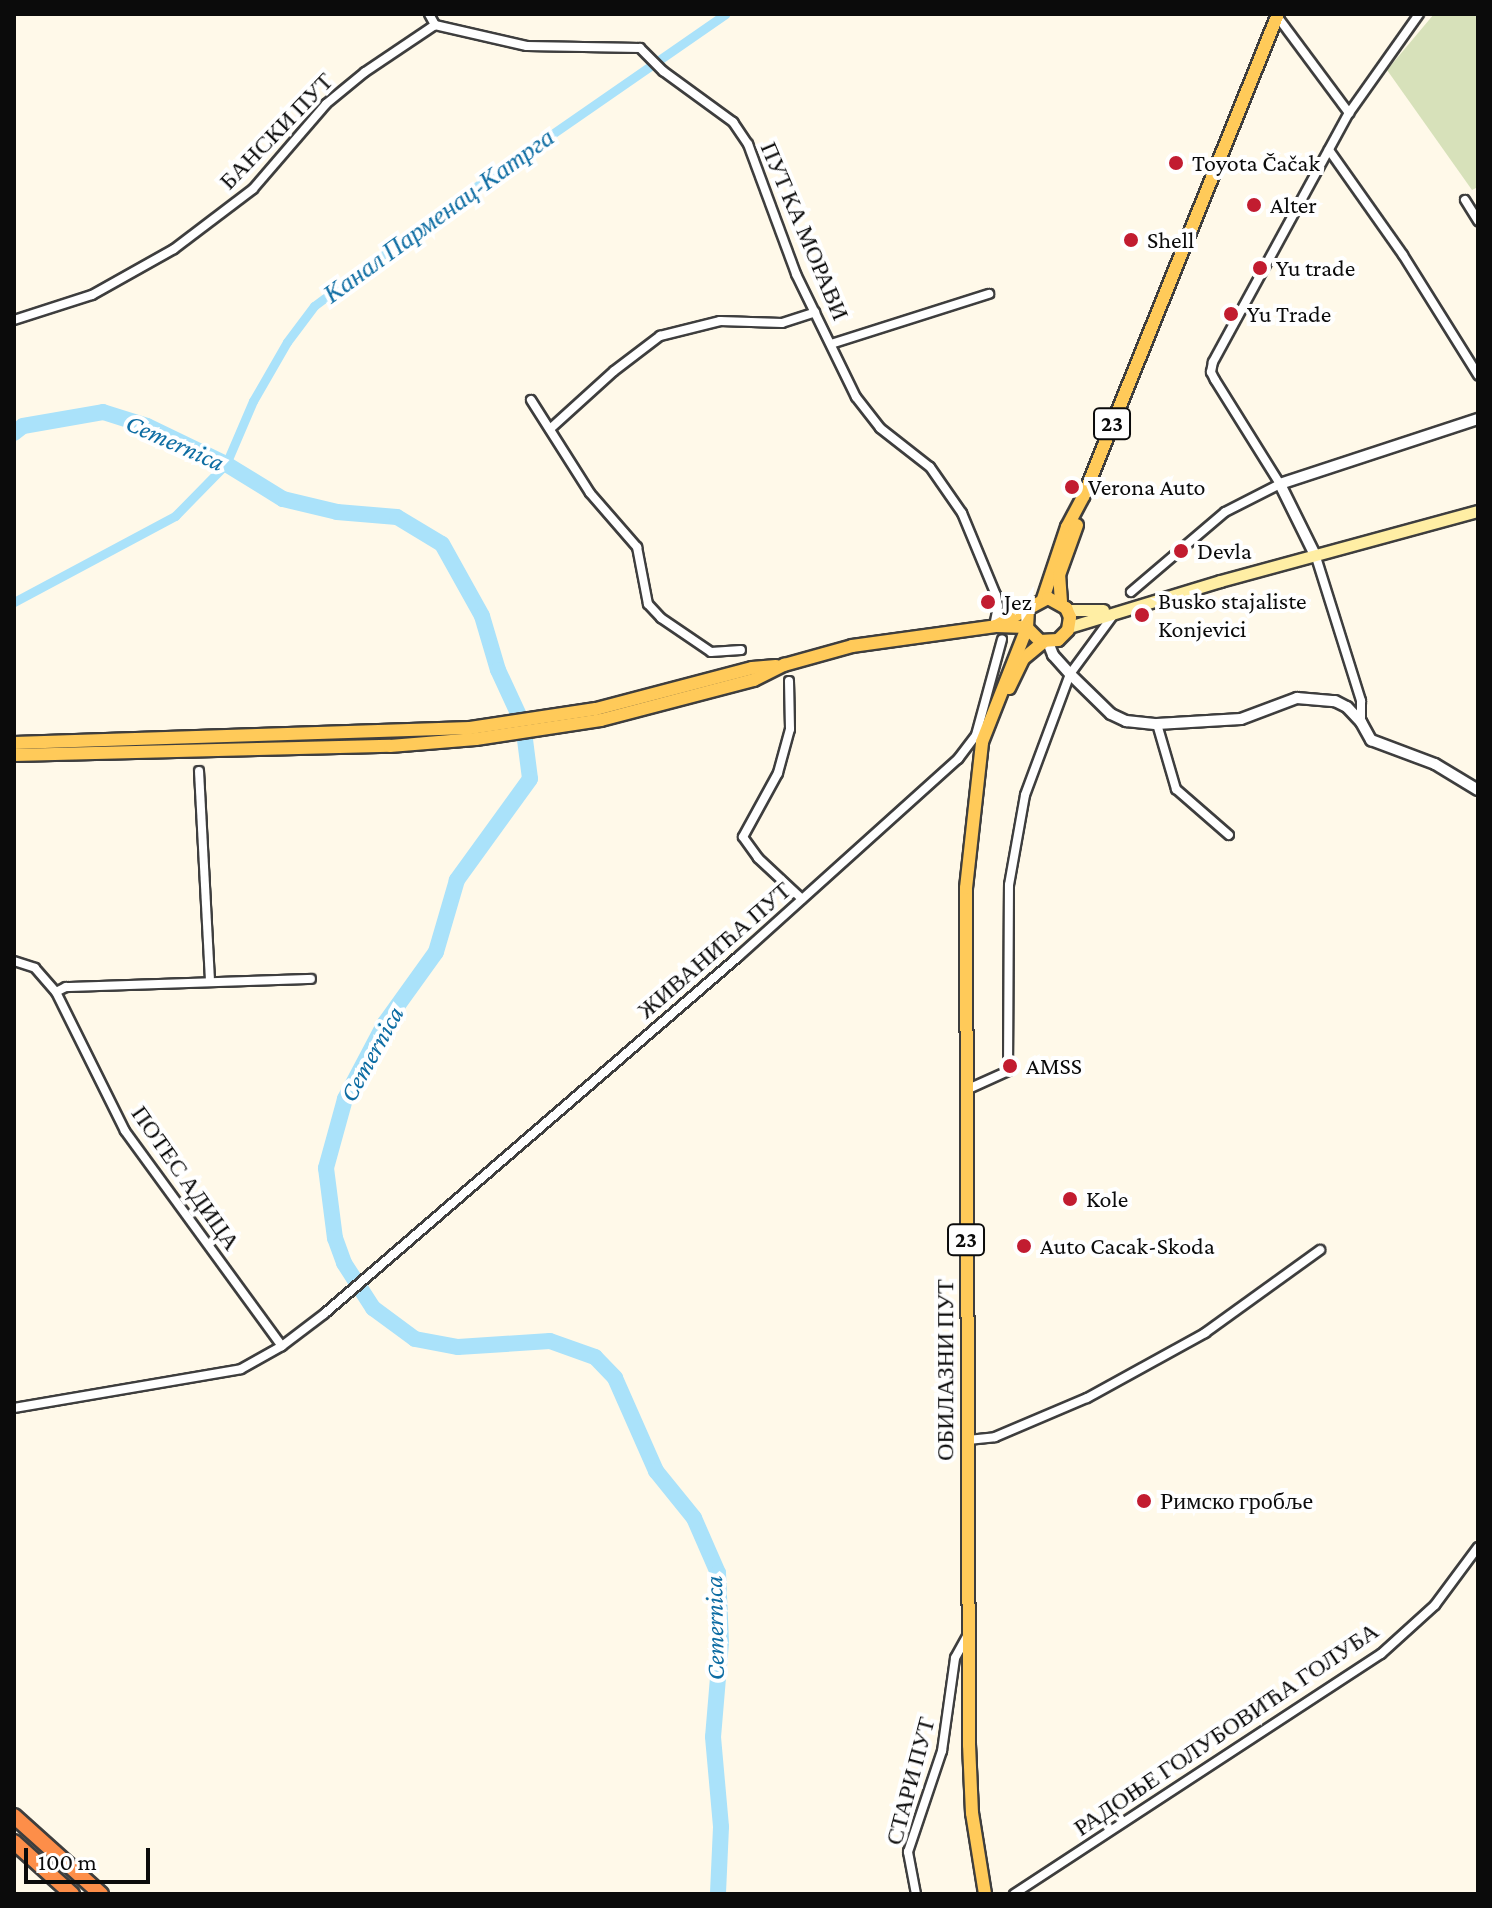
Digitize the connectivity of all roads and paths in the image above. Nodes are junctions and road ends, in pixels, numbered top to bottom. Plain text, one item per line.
1 (429, 14) edge
2 (1419, 14) edge
3 (1278, 15) edge
4 (435, 25) junction
5 (1349, 113) junction
6 (1329, 150) junction
7 (1465, 200) dead end
8 (1478, 221) edge
9 (989, 294) dead end
10 (815, 312) junction
11 (14, 320) edge
12 (831, 344) junction
13 (1478, 375) edge
14 (531, 400) dead end
15 (1478, 419) edge
16 (550, 429) junction
17 (1280, 484) junction
18 (1084, 495) junction
19 (1478, 511) edge
20 (1316, 557) junction
21 (1131, 592) dead end
22 (996, 595) joint
23 (1043, 599) junction
24 (1064, 606) junction
25 (1028, 610) junction
26 (1115, 610) junction
27 (1027, 627) junction
28 (1069, 627) junction
29 (998, 629) junction
30 (1050, 641) junction
31 (741, 650) dead end
32 (1014, 657) junction
33 (1070, 674) junction
34 (789, 681) dead end
35 (1361, 722) junction
36 (1157, 724) junction
37 (473, 734) junction
38 (14, 743) edge
39 (980, 743) junction
40 (14, 755) edge
41 (199, 771) dead end
42 (1478, 790) edge
43 (1229, 835) dead end
44 (802, 899) junction
45 (14, 961) edge
46 (311, 979) dead end
47 (210, 980) junction
48 (56, 992) junction
49 (966, 1090) junction
50 (1320, 1250) dead end
51 (282, 1346) junction
52 (14, 1408) edge
53 (968, 1440) junction
54 (1478, 1547) edge
55 (968, 1634) junction
56 (14, 1816) edge
57 (14, 1842) edge
58 (14, 1852) edge
59 (69, 1894) edge
60 (101, 1894) edge
61 (916, 1894) edge
62 (985, 1894) edge
63 (1014, 1894) edge

1 - 4 street
2 - 5 street
3 - 5 street
3 - 18 main road, 23
4 - 10 street, ПУТ КА МОРАВИ
4 - 11 street, БАНСКИ ПУТ
5 - 6 street
6 - 13 street
6 - 17 street
7 - 8 street
9 - 12 street
10 - 12 street, ПУТ КА МОРАВИ
10 - 16 street
12 - 22 street, ПУТ КА МОРАВИ
14 - 16 street
15 - 17 street
16 - 31 street
17 - 20 street
17 - 21 street
18 - 23 main road, 23
18 - 24 main road, 23
19 - 20 main road
20 - 26 main road
20 - 35 street
22 - 29 street, ЖИВАНИЋА ПУТ
23 - 24 main road
23 - 25 main road
24 - 26 main road
24 - 28 main road, 23
25 - 27 main road, 23
25 - 29 main road
26 - 28 main road
26 - 33 street
27 - 29 main road
27 - 30 main road
27 - 32 main road, 23
28 - 30 main road, 23
29 - 32 main road
29 - 37 main road
29 - 39 street, ЖИВАНИЋА ПУТ
30 - 33 street
30 - 39 main road, 23
32 - 39 main road, 23
33 - 36 street
33 - 49 street
34 - 44 street
35 - 36 street
35 - 42 street
36 - 43 street
37 - 38 main road
37 - 40 main road
39 - 44 street, ЖИВАНИЋА ПУТ
39 - 49 main road, ОБИЛАЗНИ ПУТ / 23
41 - 47 street
44 - 51 street, ЖИВАНИЋА ПУТ
45 - 48 street
46 - 47 street
47 - 48 street
48 - 51 street, ПОТЕС АДИЦА
49 - 53 main road, ОБИЛАЗНИ ПУТ / 23
50 - 53 street
51 - 52 street
53 - 55 main road, ОБИЛАЗНИ ПУТ / 23
54 - 63 street, РАДОЊЕ ГОЛУБОВИЋА ГОЛУБА
55 - 61 street, СТАРИ ПУТ
55 - 62 main road, ОБИЛАЗНИ ПУТ / 23
56 - 60 highway
57 - 59 highway
58 - 59 highway

